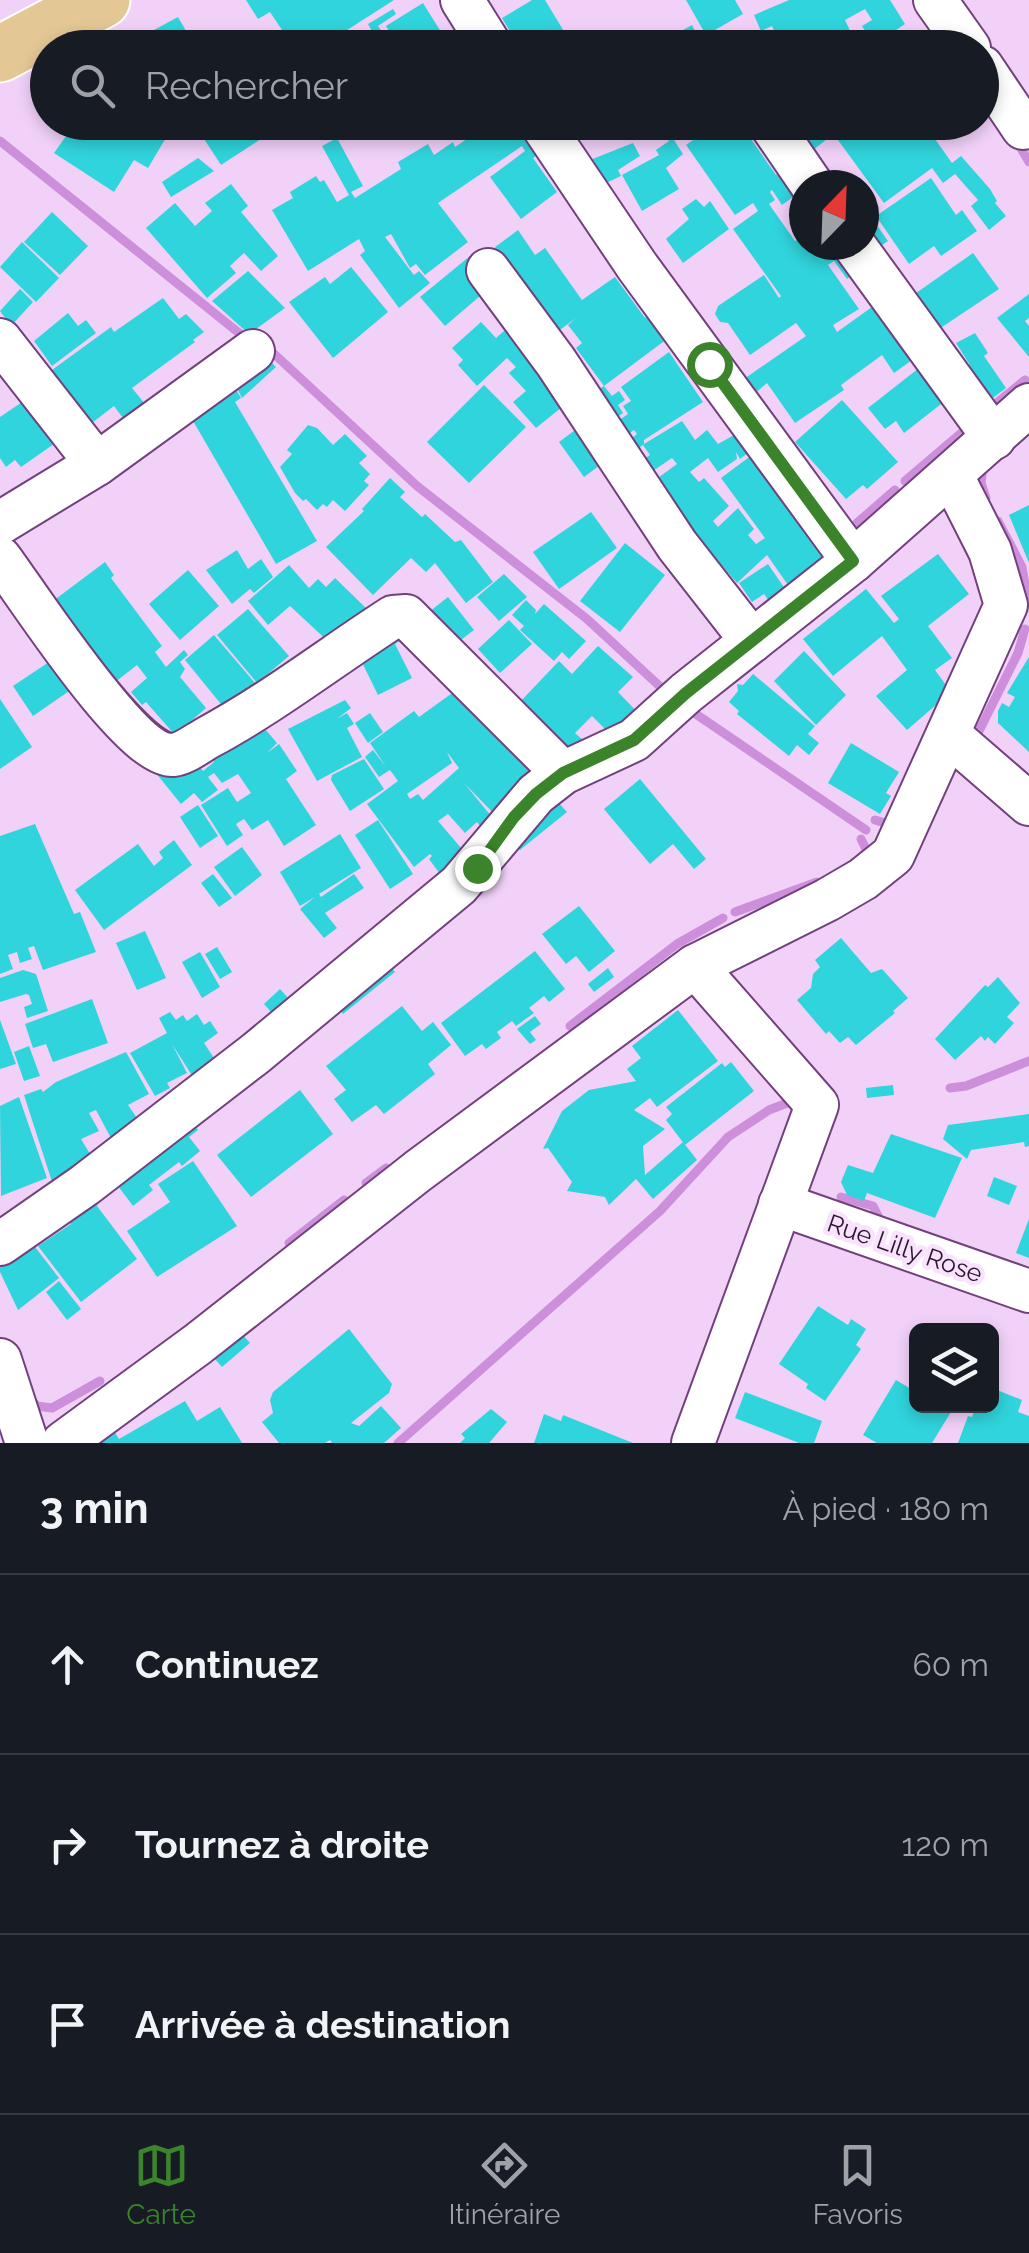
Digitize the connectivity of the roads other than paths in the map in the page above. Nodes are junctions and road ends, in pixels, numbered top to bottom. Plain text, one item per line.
1 (102, 0) edge
2 (462, 0) edge
3 (935, 0) edge
4 (45, 30) edge
5 (481, 30) edge
6 (956, 30) edge
7 (30, 38) edge
8 (0, 54) edge
9 (999, 93) edge
10 (1022, 128) dead end
11 (552, 140) edge
12 (781, 140) edge
13 (802, 170) edge
14 (865, 260) edge
15 (488, 270) dead end
16 (0, 340) edge
17 (253, 351) dead end
18 (1029, 405) edge
19 (994, 438) junction
20 (96, 464) junction
21 (952, 476) junction
22 (0, 523) edge
23 (0, 558) edge
24 (853, 561) junction
25 (752, 641) junction
26 (948, 734) junction
27 (563, 773) junction
28 (1029, 804) edge
29 (695, 966) junction
30 (780, 1204) junction
31 (0, 1244) edge
32 (1029, 1291) edge
33 (0, 1360) edge
34 (27, 1443) edge
35 (63, 1443) edge
36 (693, 1443) edge

1 - 4 main road
2 - 5 street
3 - 6 street
7 - 8 main road
9 - 10 street
11 - 24 street
12 - 13 street
14 - 19 street
15 - 25 street
16 - 20 street
17 - 20 street
18 - 19 street
19 - 21 street
20 - 22 street
21 - 24 street
21 - 26 street
23 - 27 street
24 - 25 street
25 - 27 street
26 - 28 street
26 - 29 street
27 - 31 street
29 - 30 street
29 - 35 street
30 - 32 street, Rue Lilly Rose
30 - 36 street
33 - 34 street

